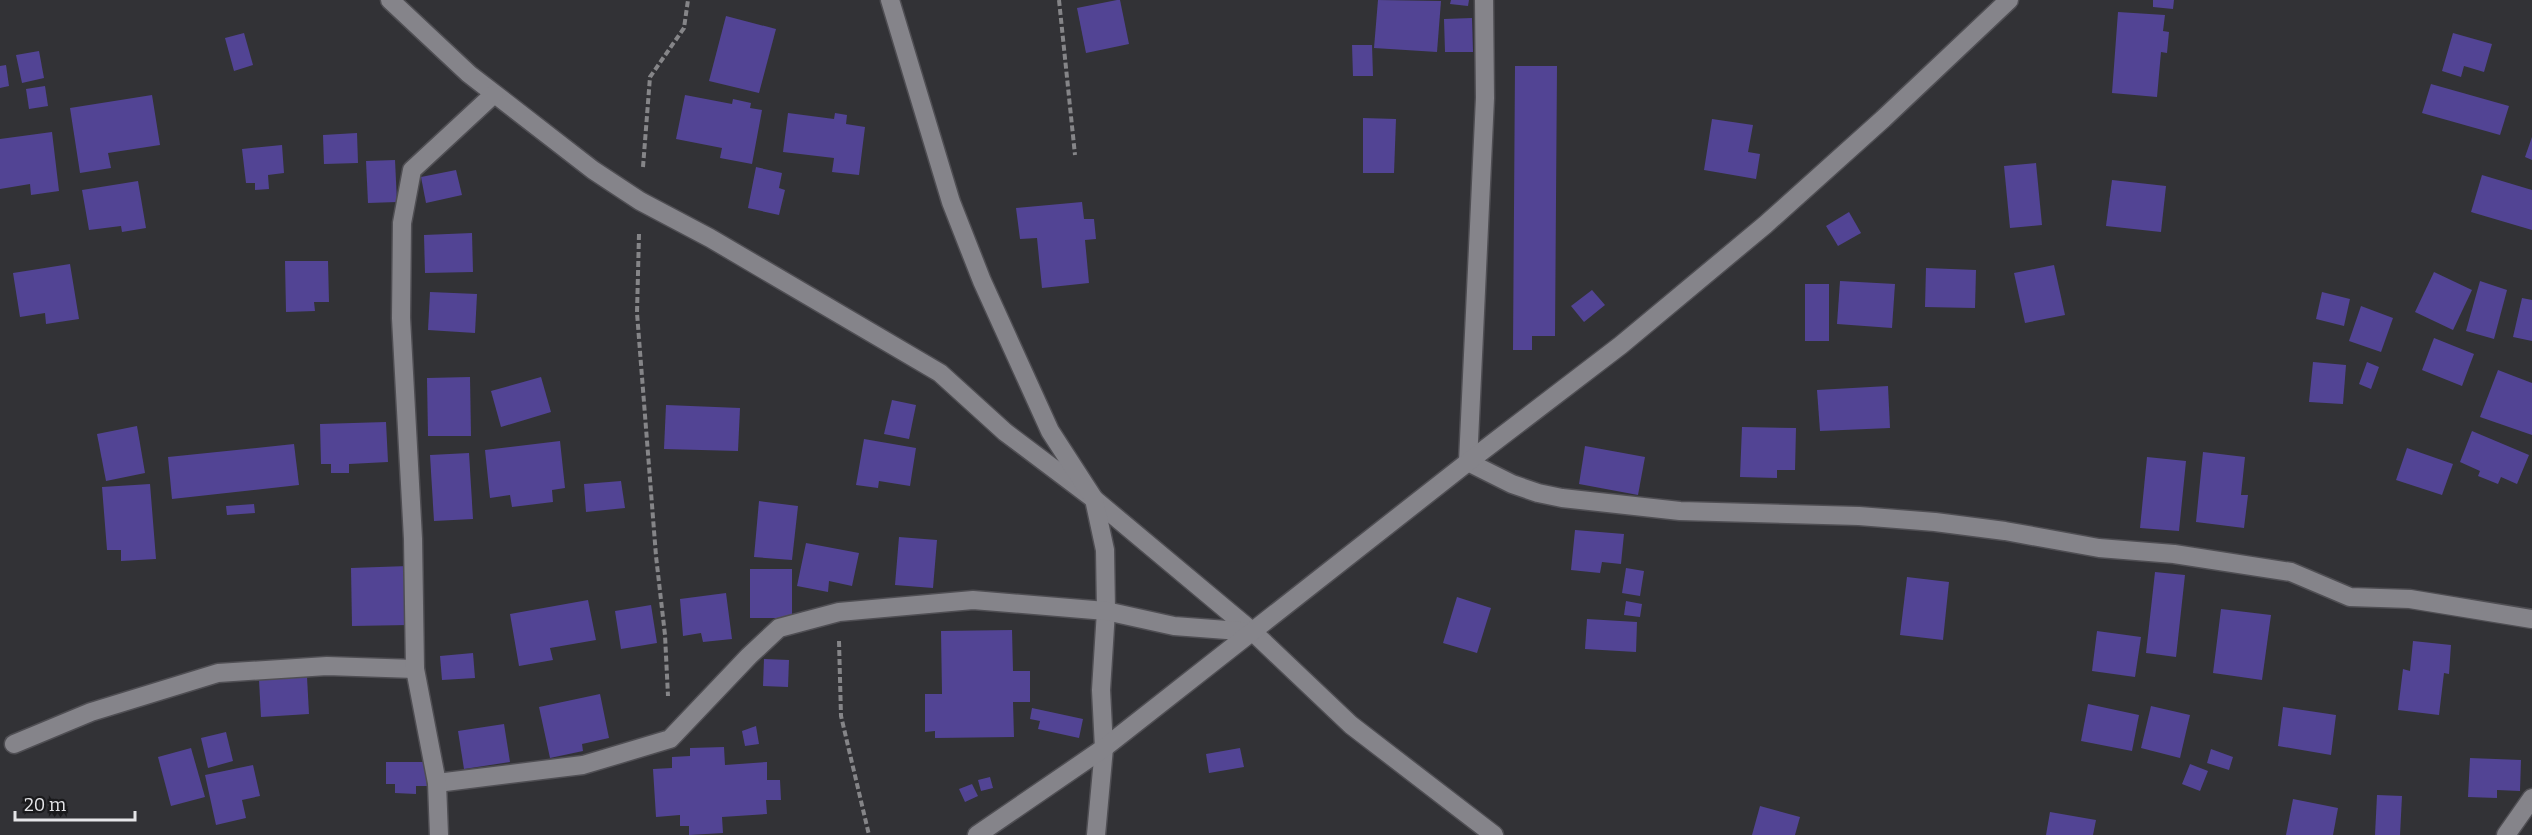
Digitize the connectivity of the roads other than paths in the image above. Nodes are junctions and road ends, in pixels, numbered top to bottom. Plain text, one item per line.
1 (390, 0) edge
2 (890, 0) edge
3 (1484, 0) edge
4 (2009, 0) edge
5 (494, 94) junction
6 (1468, 462) junction
7 (1094, 499) junction
8 (1106, 611) junction
9 (2532, 619) edge
10 (1253, 632) junction
11 (415, 669) junction
12 (14, 744) dead end
13 (1104, 748) junction
14 (437, 783) junction
15 (2532, 798) edge
16 (439, 835) edge
17 (976, 835) edge
18 (1096, 835) edge
19 (1494, 835) edge
20 (2506, 835) edge

1 - 5 street
2 - 7 street
3 - 6 street
4 - 6 street
5 - 7 street
5 - 11 street
6 - 9 street
6 - 10 street
7 - 8 street
7 - 10 street
8 - 10 street
8 - 13 street
8 - 14 street
10 - 13 street
10 - 19 street
11 - 12 street
11 - 14 street
13 - 17 street
13 - 18 street
14 - 16 street
15 - 20 street

